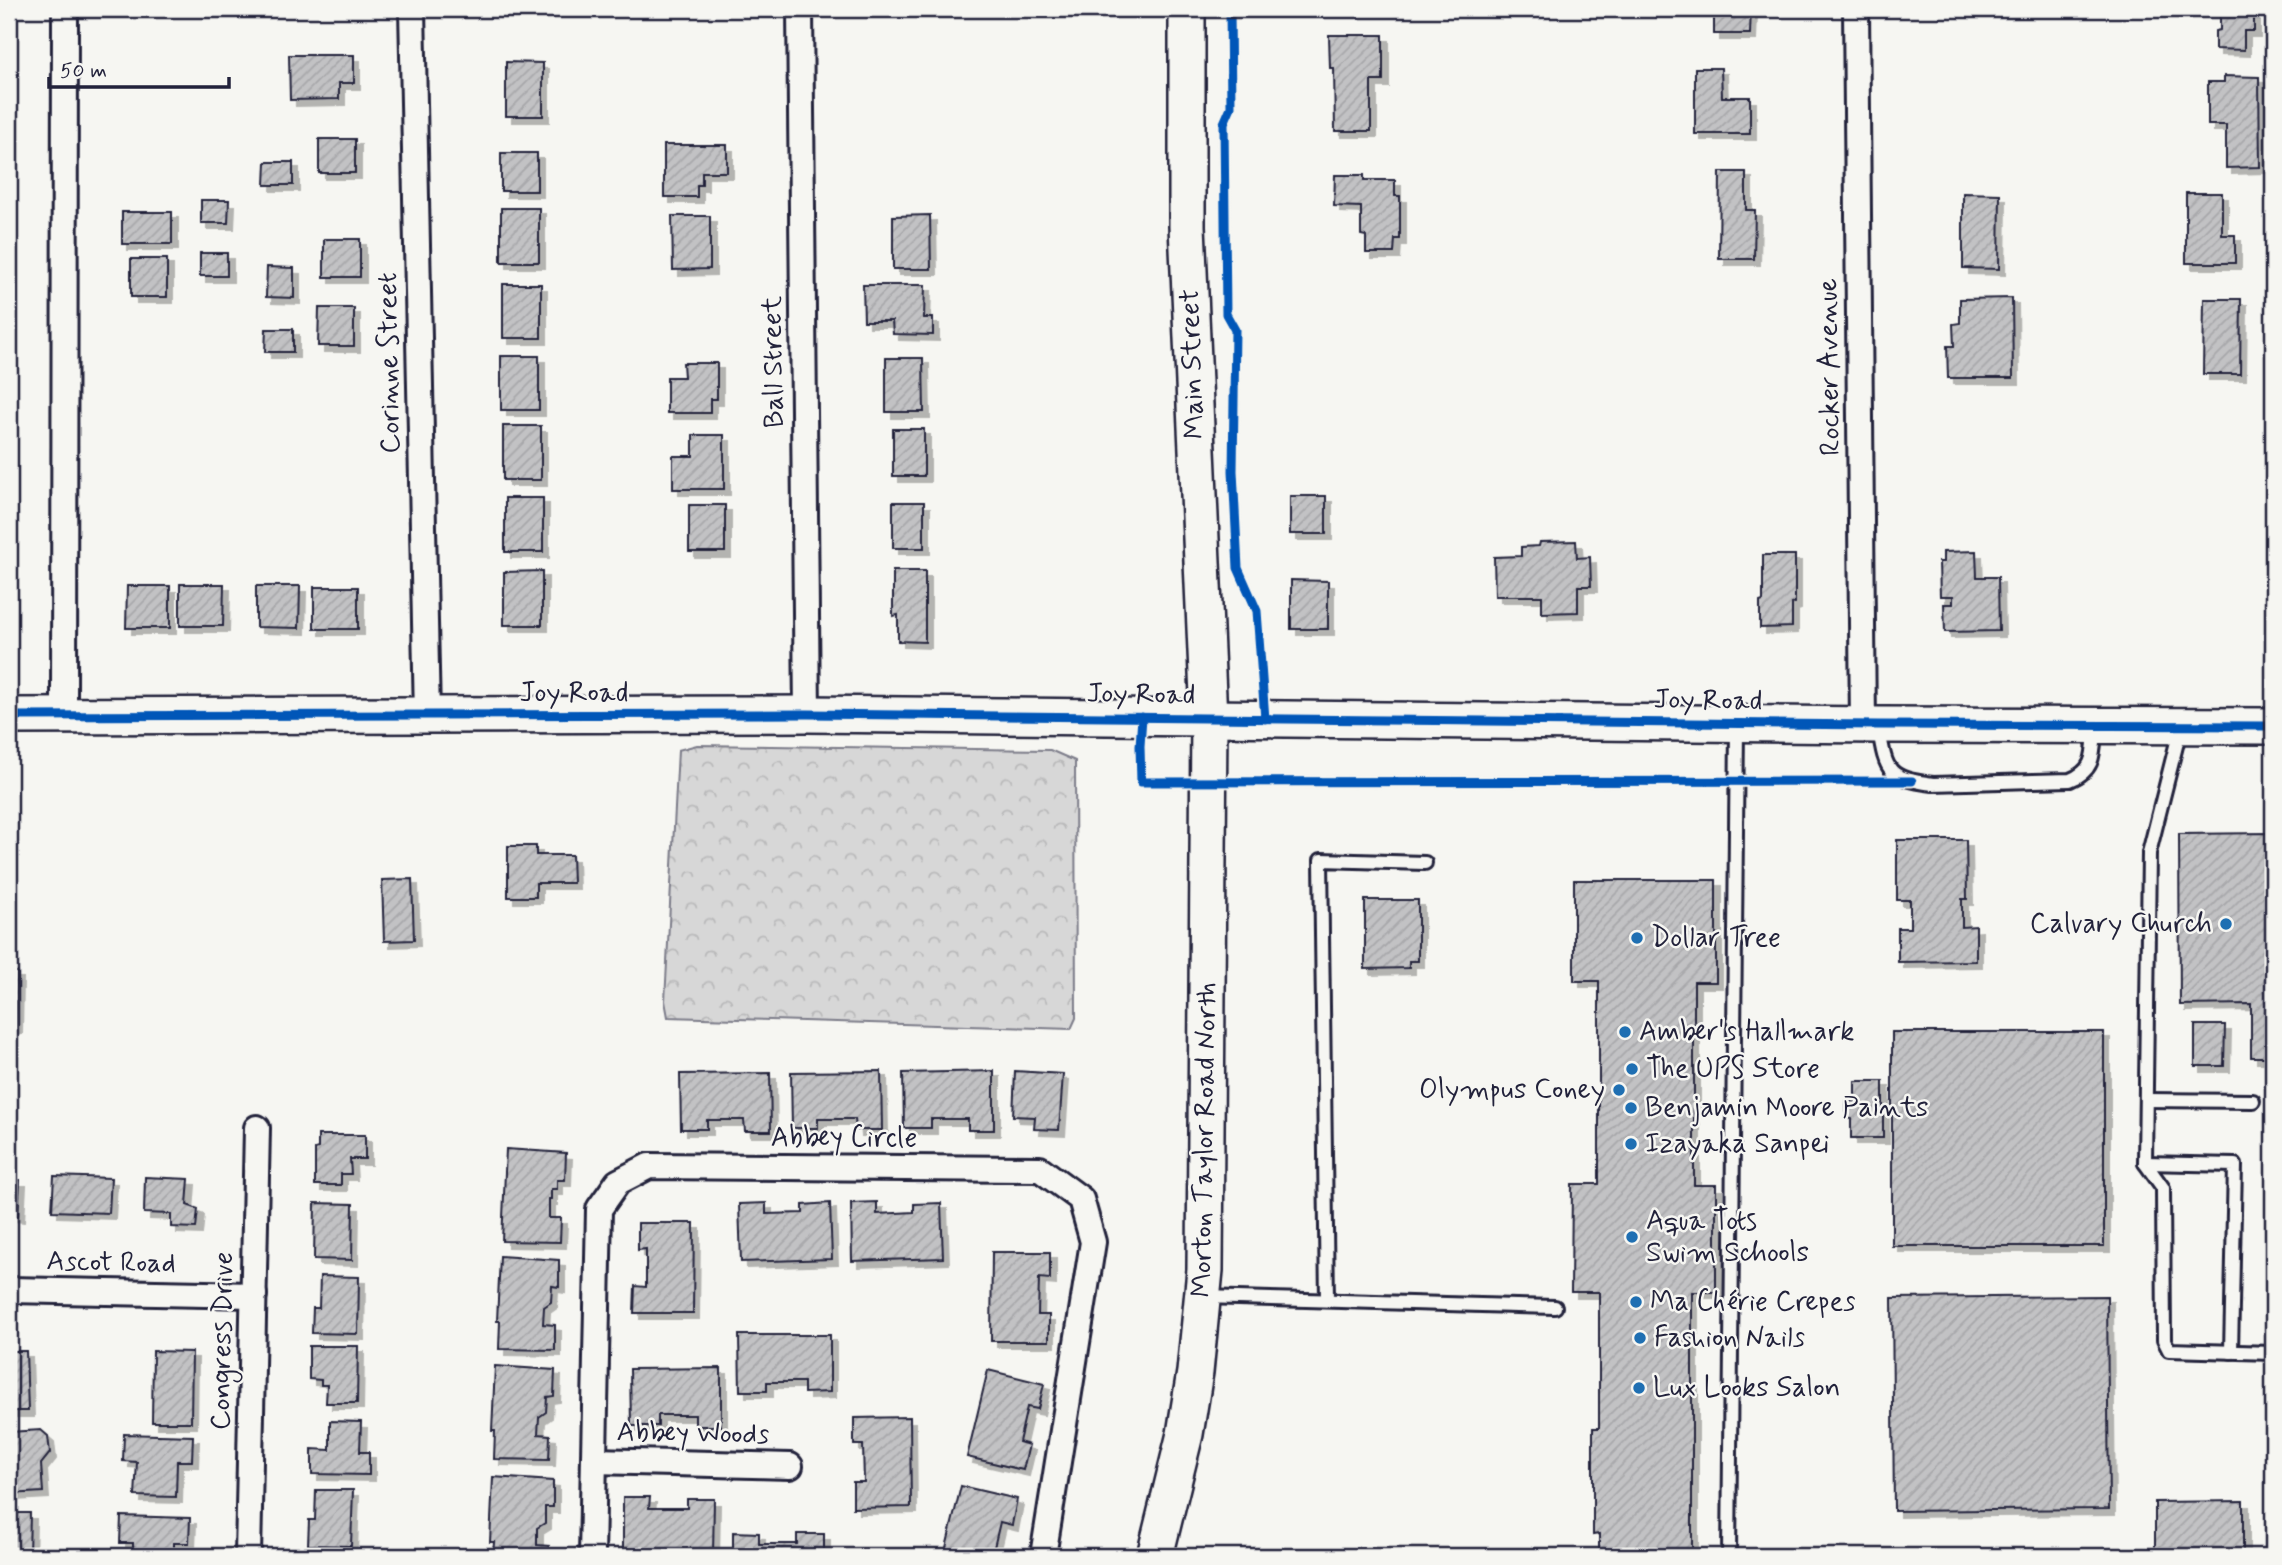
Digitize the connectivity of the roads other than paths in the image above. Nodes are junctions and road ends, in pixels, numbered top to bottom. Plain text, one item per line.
1 (65, 9) edge
2 (412, 9) edge
3 (800, 9) edge
4 (1186, 9) edge
5 (1856, 9) edge
6 (807, 714) junction
7 (9, 716) edge
8 (64, 716) junction
9 (427, 716) junction
10 (1209, 718) junction
11 (1737, 724) junction
12 (1871, 725) junction
13 (2095, 726) junction
14 (2181, 726) junction
15 (2273, 726) edge
16 (1425, 863) dead end
17 (2146, 1100) junction
18 (2253, 1101) dead end
19 (257, 1128) dead end
20 (2145, 1163) junction
21 (9, 1290) edge
22 (254, 1295) junction
23 (1203, 1297) junction
24 (1327, 1300) junction
25 (1555, 1307) dead end
26 (2231, 1352) junction
27 (2273, 1353) edge
28 (594, 1461) junction
29 (790, 1466) dead end
30 (248, 1556) edge
31 (592, 1556) edge
32 (1043, 1556) edge
33 (1155, 1556) edge
34 (1729, 1556) edge

1 - 8 street
2 - 9 street, Corinne Street
3 - 6 street, Ball Street
4 - 10 street, Main Street
5 - 12 street, Rocker Avenue
6 - 9 street, Joy Road
6 - 10 street, Joy Road
7 - 8 street, Joy Road
8 - 9 street, Joy Road
10 - 11 street, Joy Road
10 - 23 street, Morton Taylor Road North
11 - 12 street, Joy Road
11 - 34 lane
12 - 13 street, Joy Road
12 - 13 lane
13 - 14 street, Joy Road
14 - 15 street, Joy Road
14 - 17 lane
16 - 24 lane
17 - 18 lane
17 - 20 lane
19 - 22 street, Congress Drive
20 - 26 lane
20 - 26 lane
21 - 22 street, Ascot Road
22 - 30 street, Congress Drive
23 - 24 lane
23 - 33 street, Morton Taylor Road North
24 - 25 lane
26 - 27 lane
28 - 29 street, Abbey Woods
28 - 31 street, Abbey Circle
28 - 32 street, Abbey Circle

